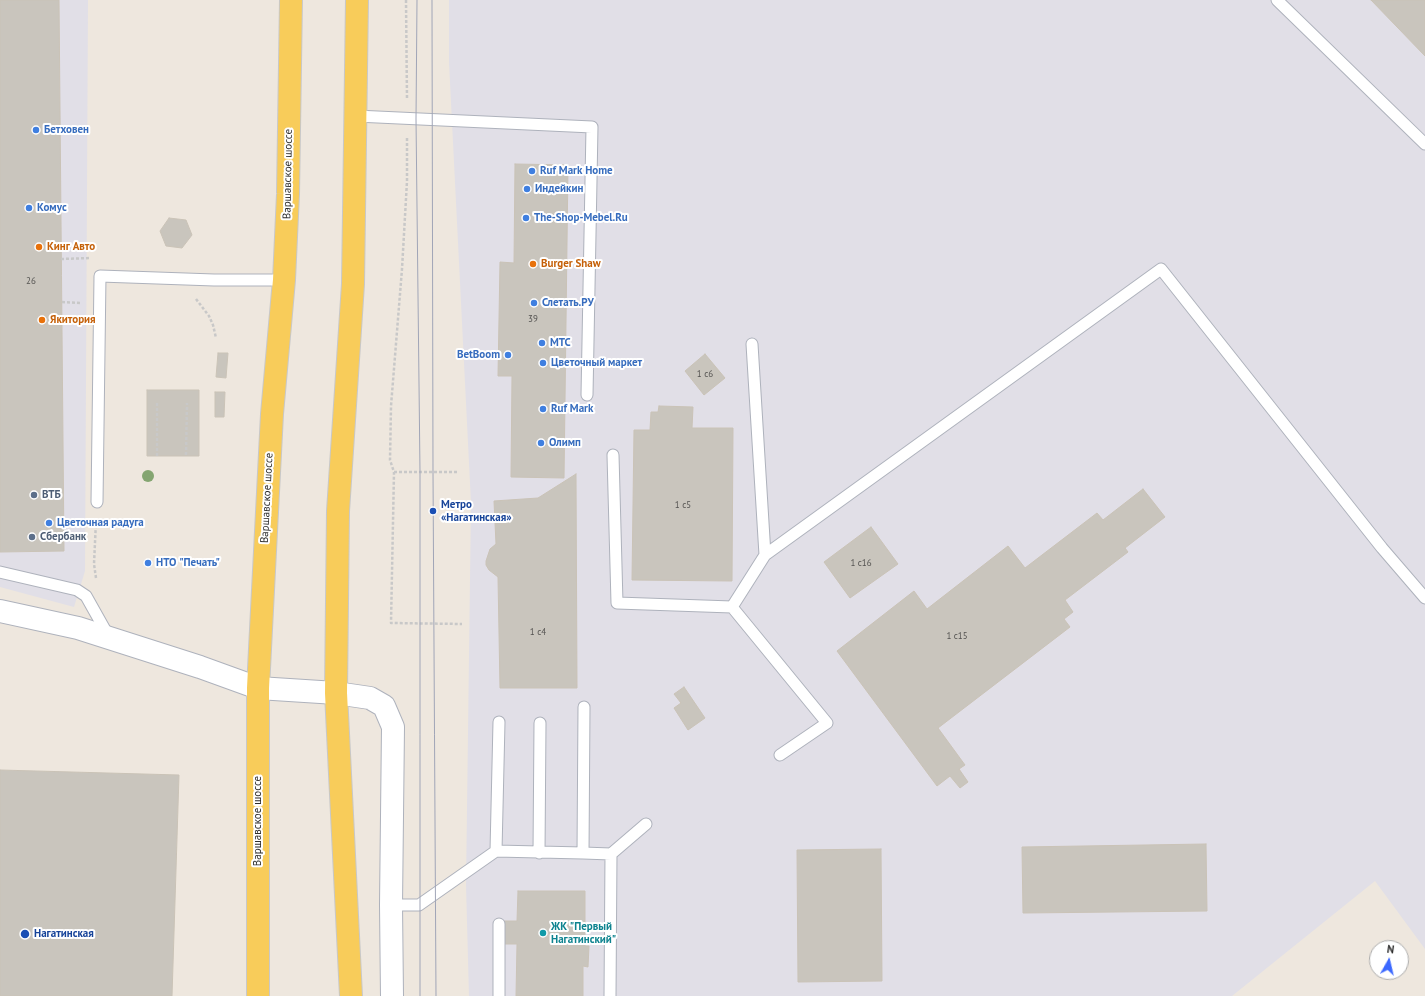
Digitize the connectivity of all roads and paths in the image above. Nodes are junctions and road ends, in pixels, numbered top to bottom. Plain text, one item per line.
1 (290, 0) edge
2 (357, 0) edge
3 (406, 0) edge
4 (1277, 0) edge
5 (356, 116) junction
6 (407, 118) junction
7 (1425, 144) edge
8 (92, 258) dead end
9 (61, 259) dead end
10 (166, 278) junction
11 (284, 280) junction
12 (216, 338) dead end
13 (752, 344) dead end
14 (587, 395) dead end
15 (157, 403) dead end
16 (187, 403) dead end
17 (186, 455) dead end
18 (612, 455) dead end
19 (157, 456) dead end
20 (394, 472) junction
21 (459, 472) dead end
22 (97, 502) joint
23 (765, 555) junction
24 (0, 572) edge
25 (96, 578) dead end
26 (1425, 598) edge
27 (732, 607) junction
28 (0, 611) edge
29 (462, 624) dead end
30 (110, 638) junction
31 (258, 688) junction
32 (336, 693) junction
33 (584, 707) dead end
34 (499, 722) dead end
35 (540, 723) dead end
36 (780, 756) dead end
37 (646, 824) dead end
38 (496, 851) junction
39 (539, 853) junction
40 (583, 853) junction
41 (611, 854) junction
42 (391, 905) junction
43 (499, 924) dead end
44 (258, 996) edge
45 (351, 996) edge
46 (392, 996) edge
47 (499, 996) edge
48 (610, 996) edge

1 - 11 main road, Варшавское шоссе
2 - 5 main road
3 - 6 path
4 - 7 lane
5 - 6 lane
5 - 32 main road
6 - 14 lane
6 - 20 path
8 - 9 path
10 - 11 lane
10 - 12 path
10 - 22 lane
11 - 31 main road, Варшавское шоссе
13 - 23 lane
15 - 19 path
16 - 17 path
18 - 27 lane
20 - 21 path
20 - 29 path
22 - 25 path
23 - 26 lane
23 - 27 lane
24 - 30 lane
27 - 36 lane
28 - 30 street
30 - 31 street
31 - 32 street
31 - 44 main road, Варшавское шоссе
32 - 42 street
32 - 45 main road
33 - 40 lane
34 - 38 lane
35 - 39 lane
37 - 41 lane
38 - 39 lane
38 - 42 lane
39 - 40 lane
40 - 41 lane
41 - 48 lane
42 - 46 street
43 - 47 lane

